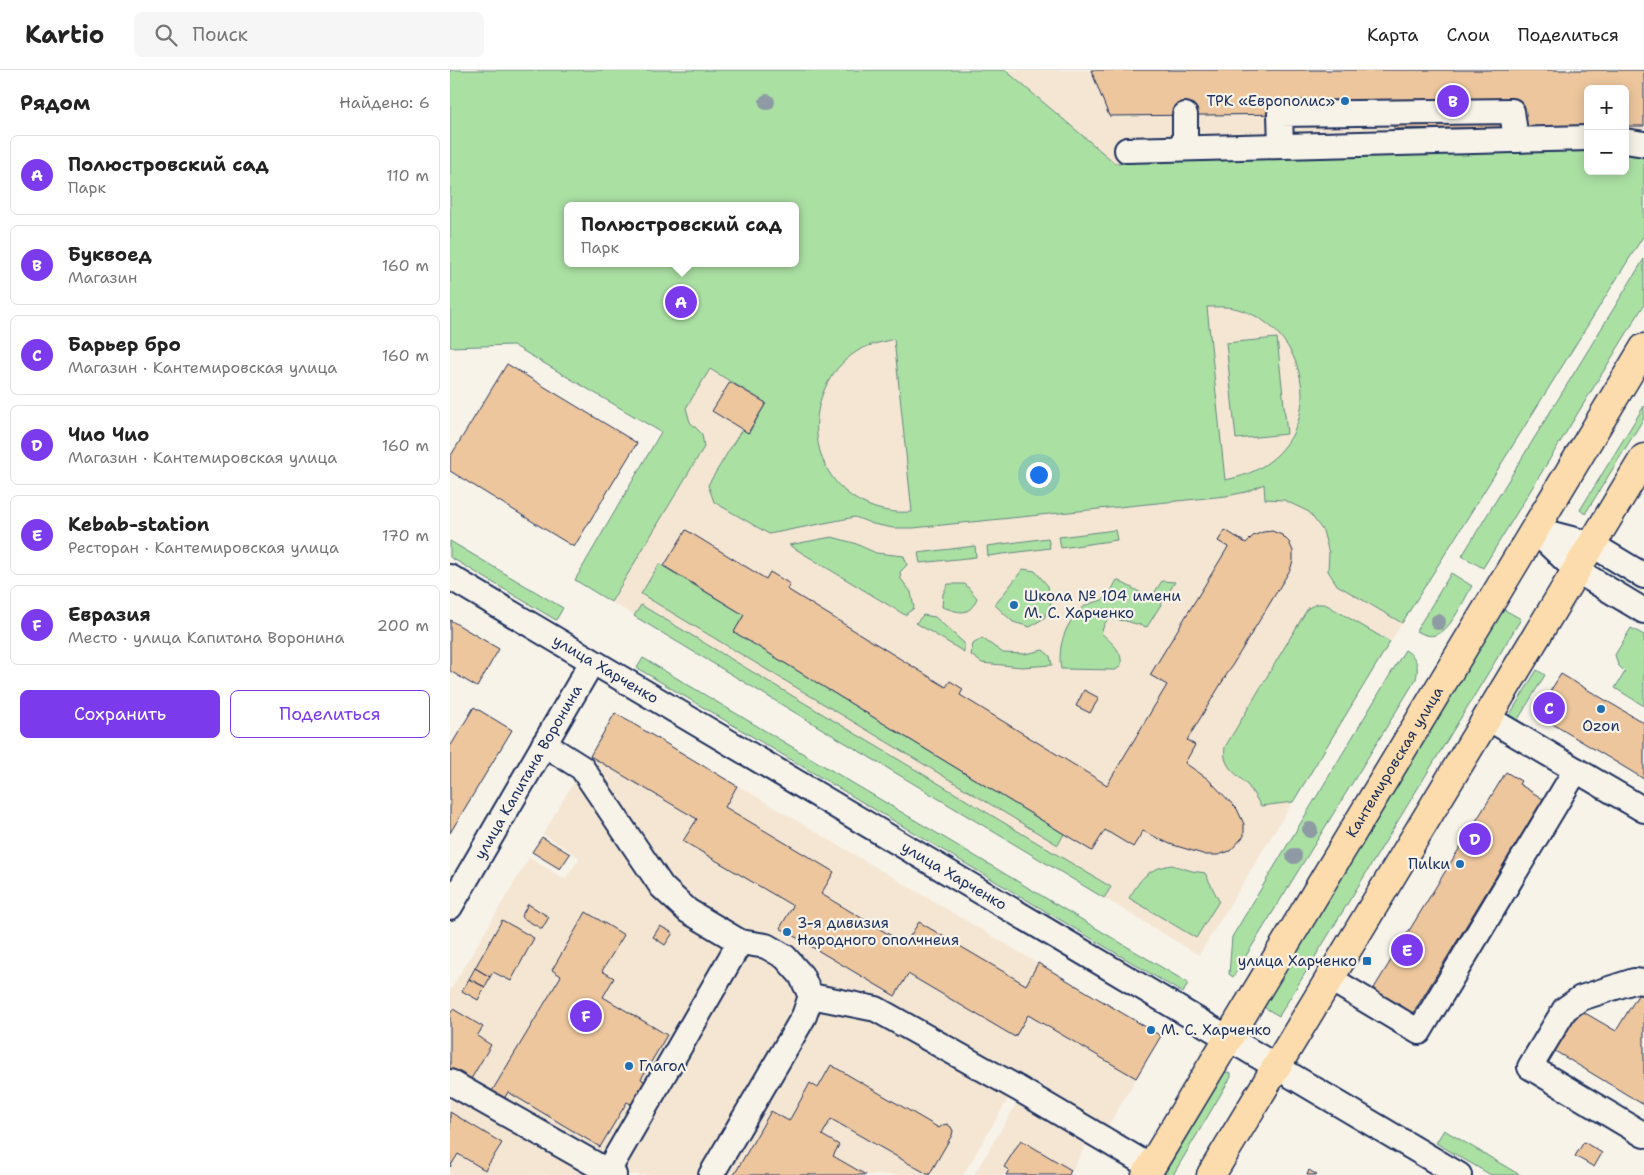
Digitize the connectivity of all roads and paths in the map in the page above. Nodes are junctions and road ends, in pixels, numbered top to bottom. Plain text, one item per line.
1 (1185, 115) dead end
2 (1584, 138) edge
3 (1516, 140) junction
4 (1629, 142) edge
5 (1644, 144) edge
6 (1282, 146) junction
7 (1185, 148) junction
8 (1127, 150) dead end
9 (1644, 348) edge
10 (1644, 458) edge
11 (1534, 530) junction
12 (1591, 544) junction
13 (1576, 570) junction
14 (1644, 576) edge
15 (450, 577) edge
16 (1644, 611) edge
17 (592, 662) junction
18 (1486, 717) junction
19 (544, 744) junction
20 (1576, 770) junction
21 (1644, 810) edge
22 (450, 907) edge
23 (740, 942) junction
24 (1330, 978) junction
25 (1644, 982) edge
26 (811, 996) junction
27 (1228, 1038) junction
28 (1276, 1067) junction
29 (450, 1082) edge
30 (1644, 1135) edge
31 (1148, 1171) edge
32 (611, 1173) edge
33 (711, 1175) edge
34 (1211, 1175) edge
35 (1459, 1175) edge

1 - 7 street
2 - 3 street
3 - 6 street
3 - 6 street
4 - 5 street
6 - 7 street
7 - 8 street
9 - 11 main road, Кантемировская улица
10 - 12 main road
11 - 12 street
11 - 13 street
11 - 27 main road, Кантемировская улица
12 - 13 main road
12 - 14 street
13 - 16 street
13 - 18 main road
15 - 17 street, улица Харченко
17 - 19 street, улица Капитана Воронина
17 - 27 street, улица Харченко
18 - 20 street
18 - 24 main road
19 - 22 street, улица Капитана Воронина
19 - 23 street
20 - 21 street
20 - 24 street
23 - 26 street
23 - 32 street
24 - 28 main road
25 - 30 street
26 - 31 street
26 - 33 street
27 - 28 street, улица Харченко
27 - 31 main road, Кантемировская улица
28 - 34 main road
28 - 35 street, улица Харченко
29 - 32 street

